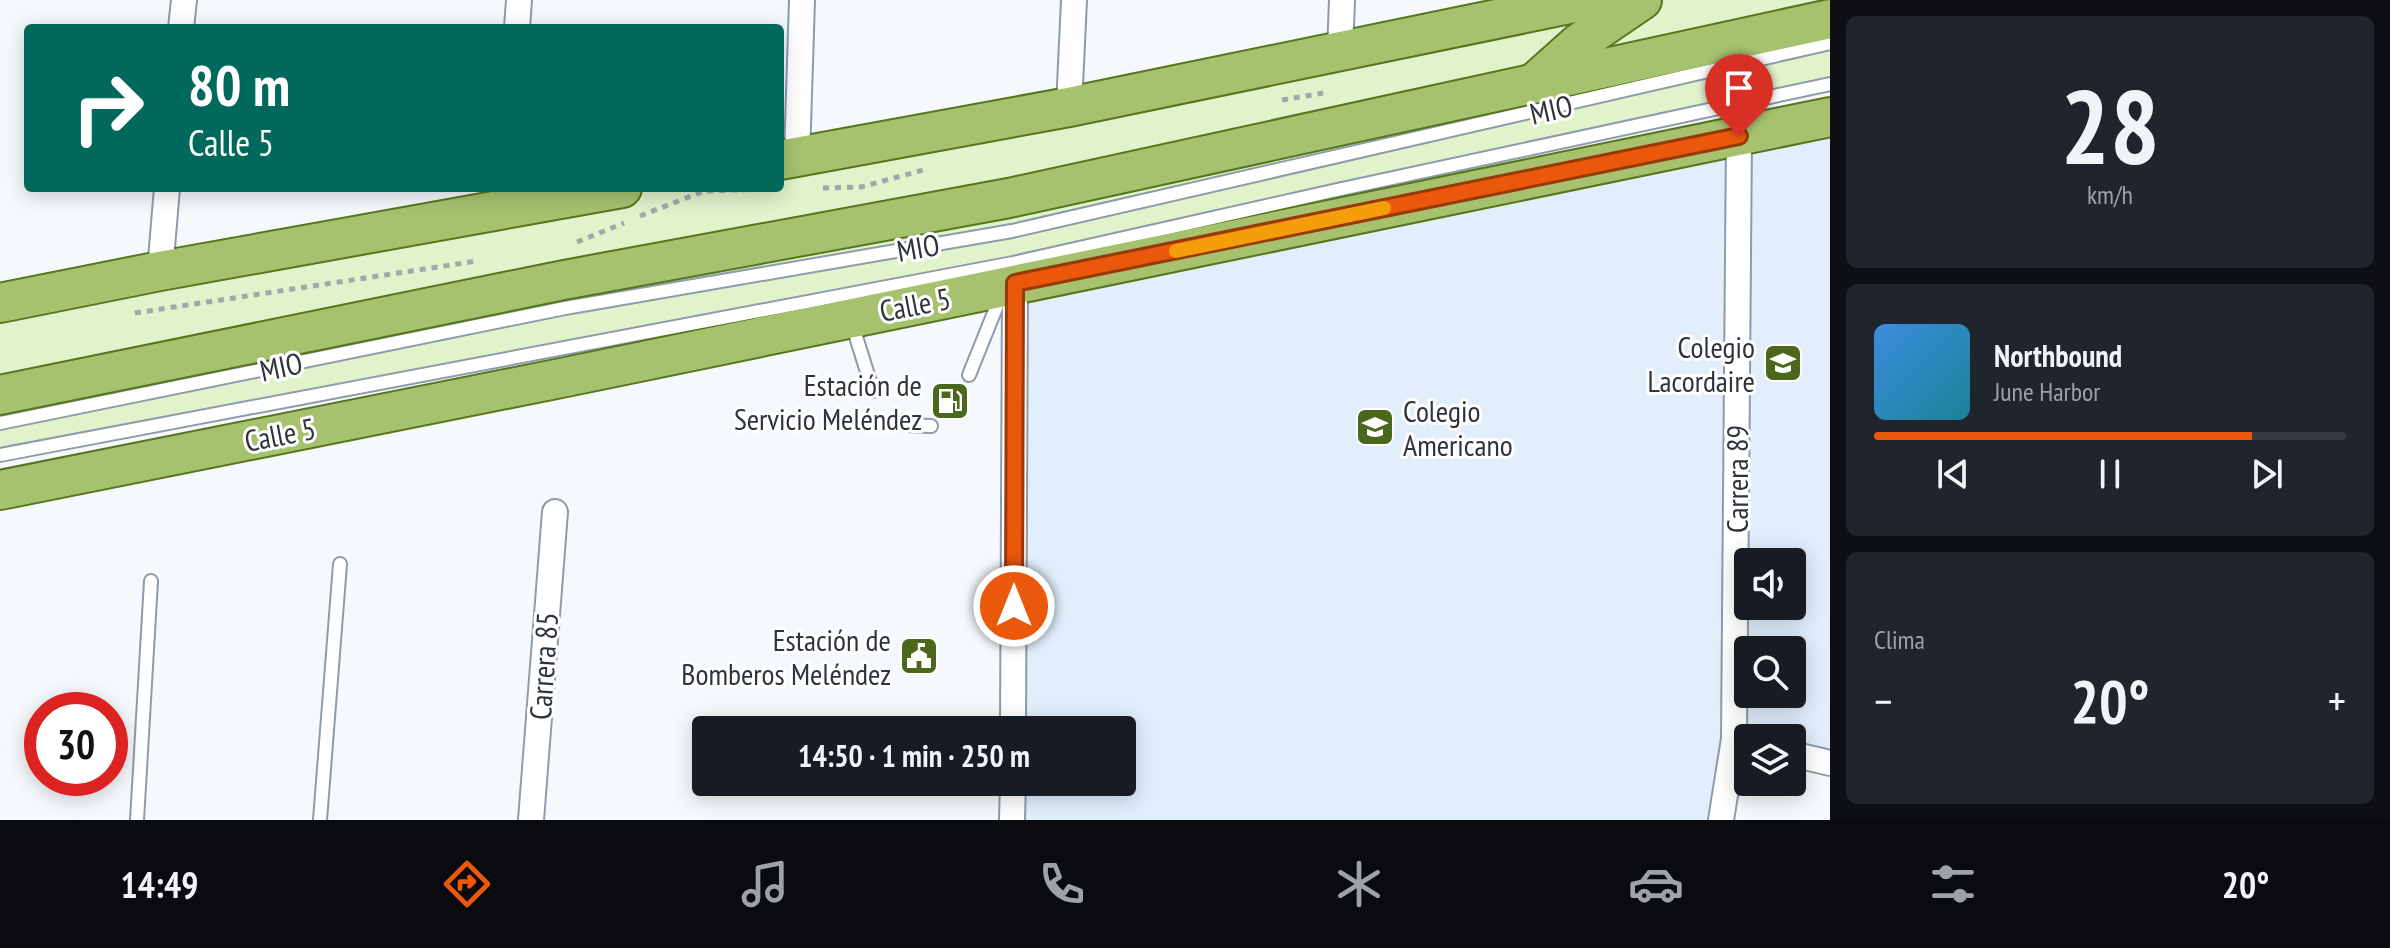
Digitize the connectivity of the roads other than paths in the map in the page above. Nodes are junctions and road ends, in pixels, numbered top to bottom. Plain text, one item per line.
1 (184, 0) edge
2 (519, 0) edge
3 (802, 0) edge
4 (1074, 0) edge
5 (1342, 0) edge
6 (1589, 0) edge
7 (1642, 0) edge
8 (1830, 19) edge
9 (181, 24) edge
10 (517, 24) edge
11 (1830, 43) edge
12 (1340, 51) junction
13 (1830, 84) edge
14 (1531, 86) junction
15 (1069, 107) junction
16 (1830, 117) edge
17 (1739, 136) junction
18 (788, 159) edge
19 (167, 192) edge
20 (576, 192) edge
21 (506, 198) edge
22 (160, 271) junction
23 (1010, 285) junction
24 (0, 303) edge
25 (850, 318) junction
26 (969, 375) dead end
27 (873, 391) dead end
28 (0, 395) edge
29 (0, 423) edge
30 (908, 425) dead end
31 (931, 426) dead end
32 (0, 455) edge
33 (0, 490) edge
34 (555, 512) dead end
35 (340, 564) dead end
36 (151, 581) dead end
37 (1013, 716) edge
38 (1741, 724) edge
39 (1806, 757) edge
40 (1830, 763) edge
41 (1734, 769) edge
42 (1013, 796) edge
43 (137, 820) edge
44 (320, 820) edge
45 (531, 820) edge
46 (1012, 820) edge
47 (1721, 820) edge

1 - 9 street
2 - 10 street
3 - 18 street
4 - 15 street
5 - 12 street
6 - 12 main road
7 - 14 main road
8 - 14 main road
11 - 29 lane, MIO
12 - 15 main road
13 - 32 lane, MIO
14 - 28 main road
15 - 18 main road
16 - 17 main road, Calle 5
17 - 23 main road, Calle 5
17 - 38 street, Carrera 89
19 - 22 street
20 - 21 main road
21 - 22 main road
22 - 24 main road
23 - 25 main road, Calle 5
23 - 26 lane
23 - 37 street
25 - 27 lane
25 - 33 main road, Calle 5
30 - 31 lane
34 - 45 street, Carrera 85
35 - 44 lane
36 - 43 lane
39 - 40 street
41 - 47 street, Carrera 89
42 - 46 street

